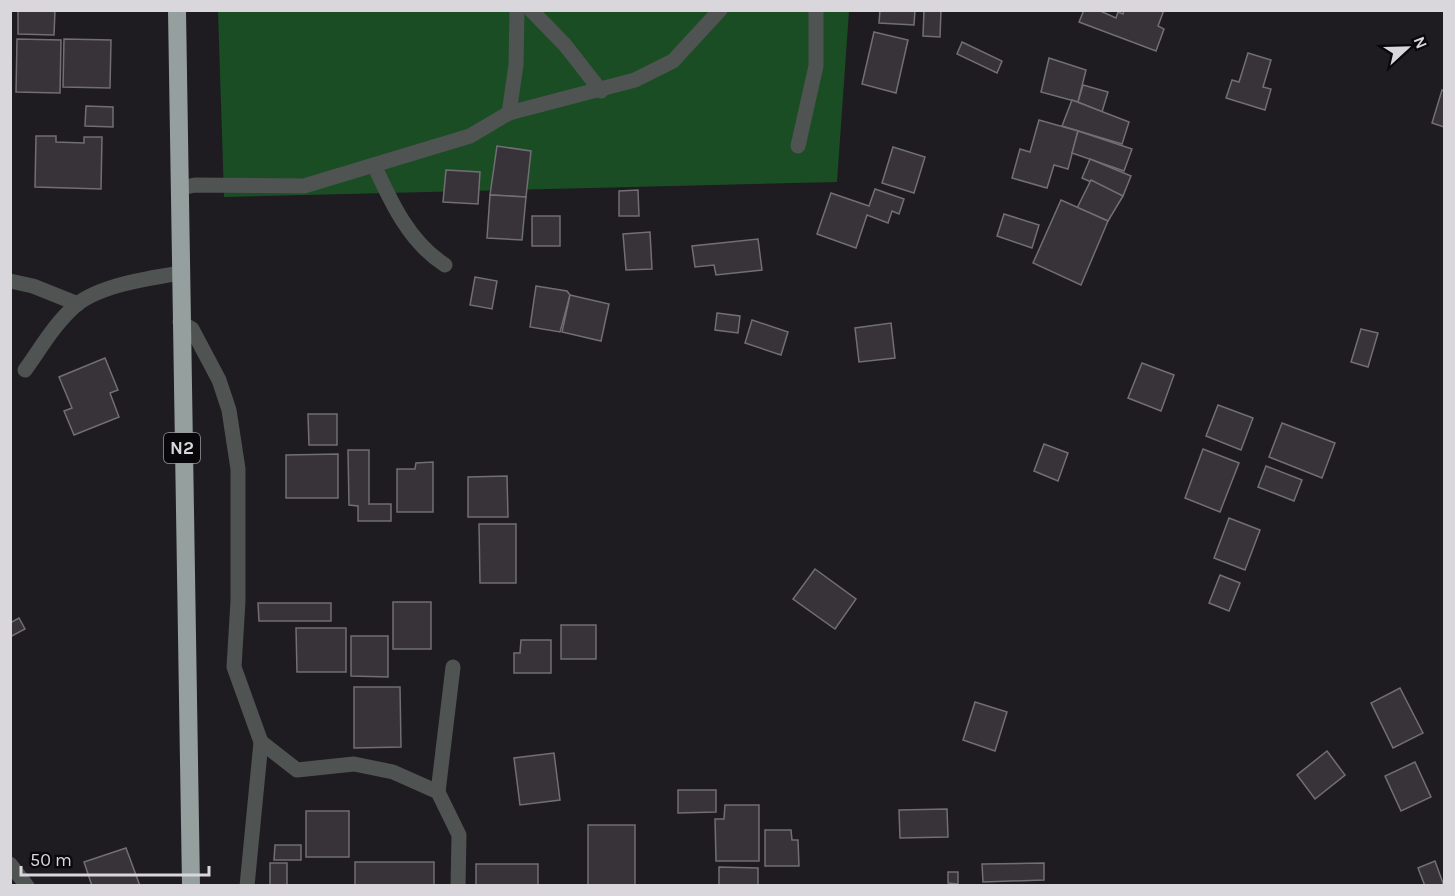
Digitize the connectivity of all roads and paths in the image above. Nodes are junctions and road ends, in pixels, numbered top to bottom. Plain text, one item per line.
1 (177, 10) edge
2 (517, 10) edge
3 (531, 10) edge
4 (720, 10) edge
5 (816, 10) edge
6 (601, 91) junction
7 (510, 113) junction
8 (798, 146) dead end
9 (375, 165) junction
10 (181, 188) junction
11 (445, 265) dead end
12 (181, 273) junction
13 (10, 281) edge
14 (78, 304) junction
15 (180, 322) junction
16 (25, 370) dead end
17 (453, 666) dead end
18 (261, 742) junction
19 (438, 792) junction
20 (10, 864) edge
21 (27, 885) edge
22 (191, 885) edge
23 (248, 885) edge
24 (458, 885) edge

1 - 10 highway, N2
2 - 7 street
3 - 6 street
4 - 6 street
5 - 8 street
6 - 7 street
7 - 9 street
9 - 10 street
9 - 11 street
10 - 12 highway, N2
12 - 14 street
12 - 15 highway, N2
13 - 14 street
14 - 16 street
15 - 18 street
15 - 22 highway, N2
17 - 19 street
18 - 19 street
18 - 23 street
19 - 24 street
20 - 21 street

